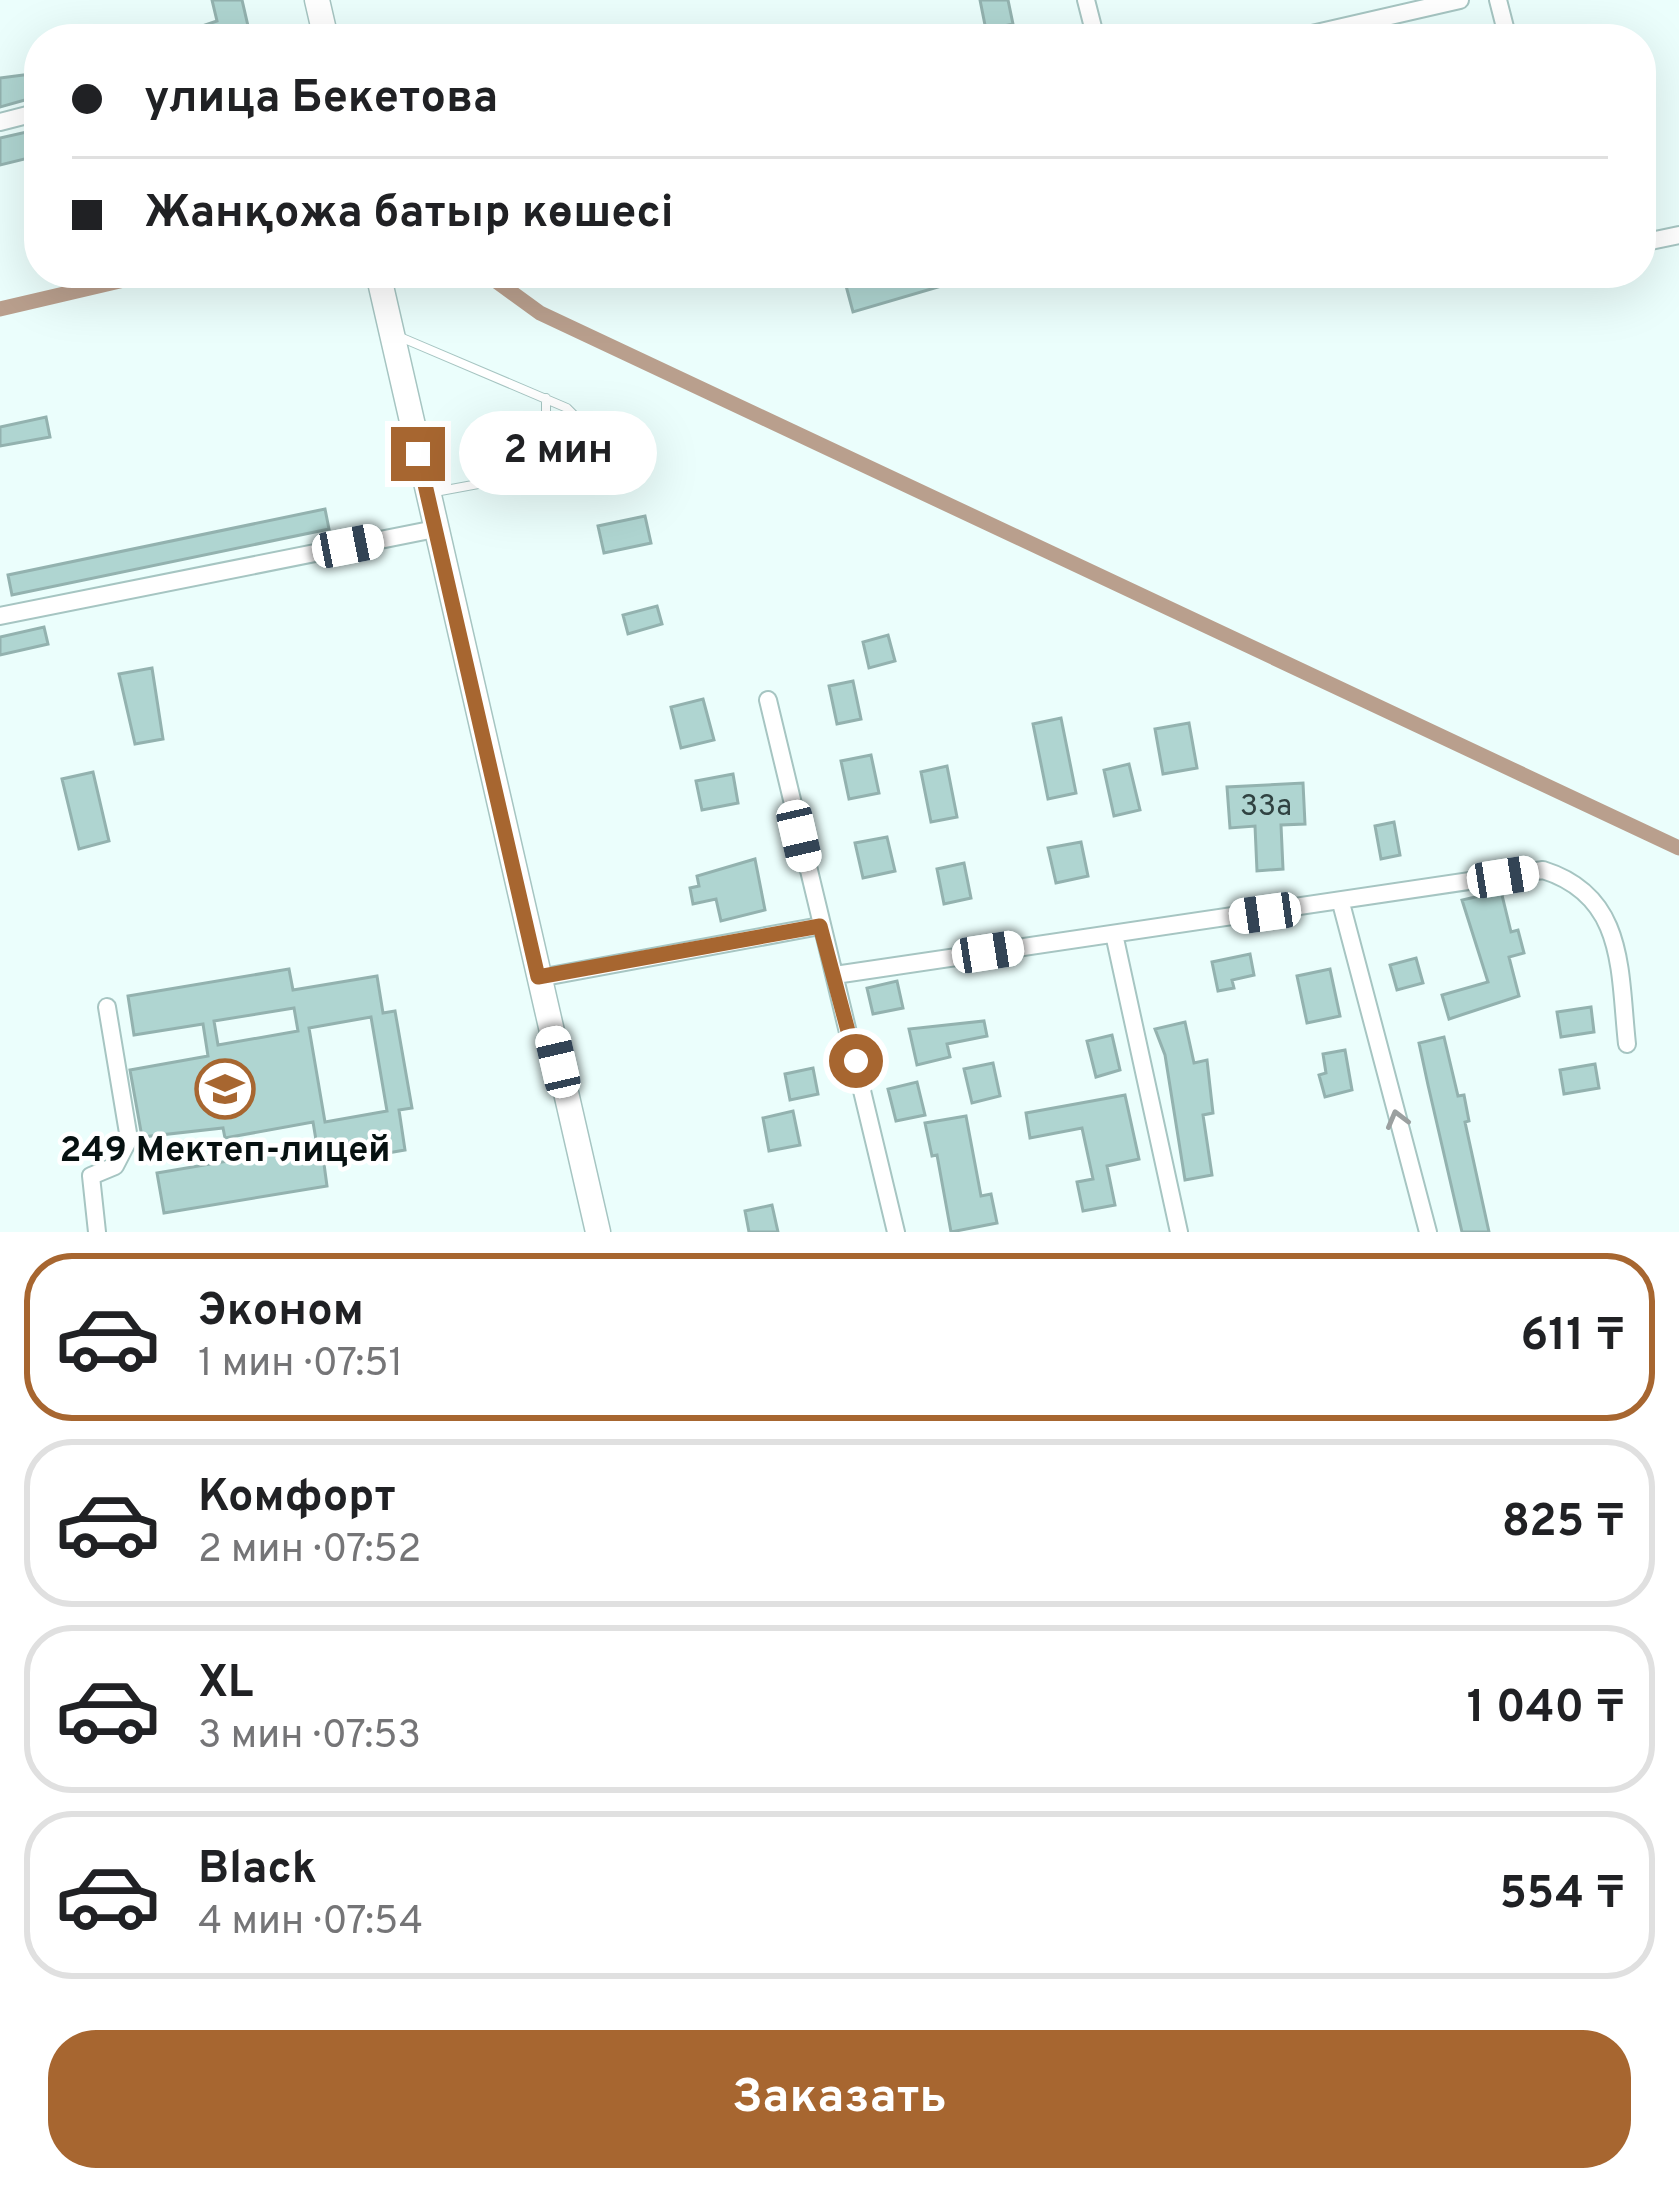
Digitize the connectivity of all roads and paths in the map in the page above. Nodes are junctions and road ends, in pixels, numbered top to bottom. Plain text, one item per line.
1 (1460, 0) edge
2 (1355, 24) edge
3 (381, 288) edge
4 (392, 334) junction
5 (546, 398) junction
6 (554, 470) junction
7 (428, 494) junction
8 (436, 529) junction
9 (0, 616) edge
10 (767, 700) dead end
11 (1341, 903) junction
12 (820, 926) junction
13 (1114, 934) junction
14 (835, 975) junction
15 (538, 977) junction
16 (106, 1007) dead end
17 (1627, 1044) dead end
18 (97, 1232) edge
19 (598, 1232) edge
20 (896, 1232) edge
21 (1179, 1232) edge
22 (1428, 1232) edge

1 - 2 street
3 - 4 street
4 - 5 lane
4 - 7 street
5 - 6 lane
5 - 6 lane
6 - 7 lane
7 - 8 street
8 - 9 street
8 - 15 street
10 - 12 street
11 - 13 street
11 - 17 street
22 -> 11 street
12 - 14 street
12 - 15 street
13 - 14 street
13 - 21 street
14 - 20 street
15 - 19 street
16 - 18 street

